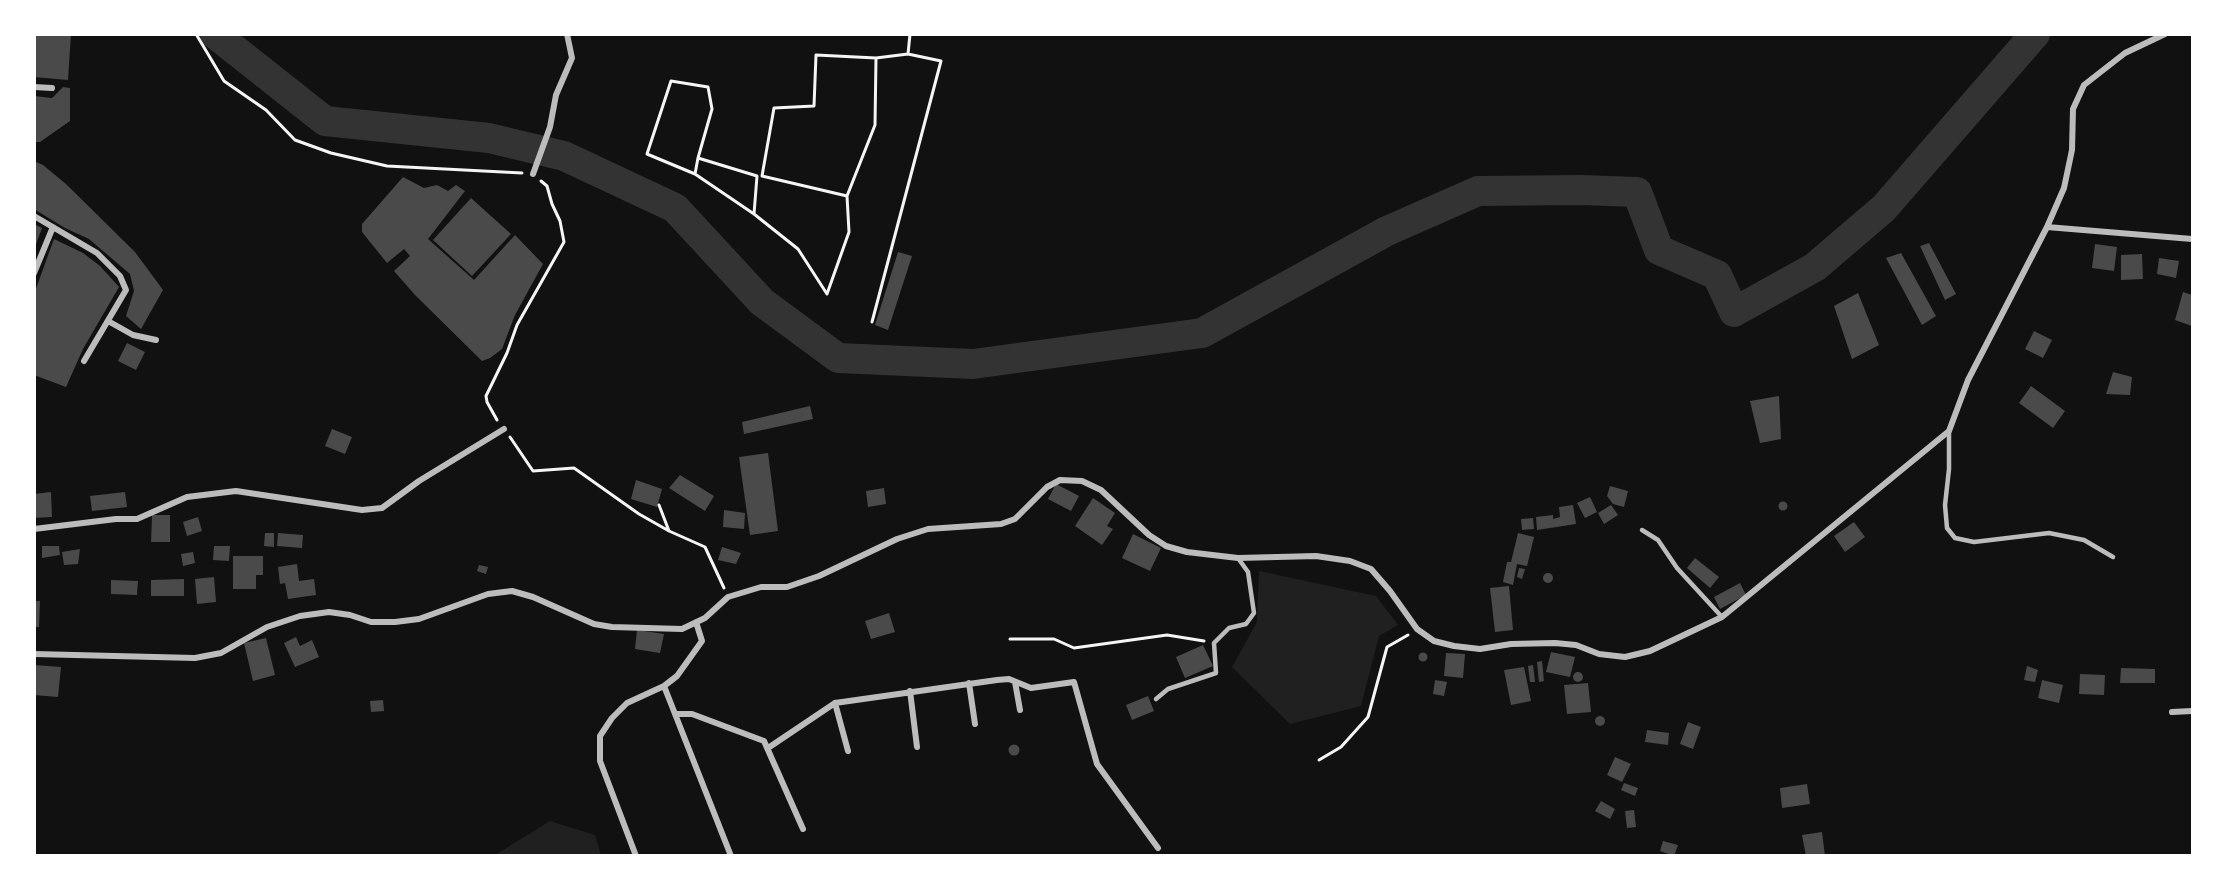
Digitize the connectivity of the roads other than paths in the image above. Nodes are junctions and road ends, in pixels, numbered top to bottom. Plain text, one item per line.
1 (567, 34) edge
2 (2165, 34) edge
3 (34, 87) edge
4 (52, 88) dead end
5 (533, 174) road end
6 (34, 216) edge
7 (53, 227) junction
8 (2047, 227) junction
9 (2193, 239) edge
10 (34, 273) edge
11 (108, 321) junction
12 (156, 340) dead end
13 (84, 361) dead end
14 (504, 429) road end
15 (1949, 431) junction
16 (34, 529) edge
17 (1642, 530) dead end
18 (2113, 557) dead end
19 (1238, 558) junction
20 (1722, 617) junction
21 (696, 622) junction
22 (34, 654) edge
23 (1016, 682) junction
24 (969, 683) junction
25 (664, 686) junction
26 (910, 691) junction
27 (1156, 699) dead end
28 (835, 702) junction
29 (1020, 710) dead end
30 (2193, 711) edge
31 (2172, 712) dead end
32 (676, 714) junction
33 (975, 724) dead end
34 (917, 747) dead end
35 (768, 748) junction
36 (848, 751) dead end
37 (803, 829) dead end
38 (1158, 848) dead end
39 (636, 855) edge
40 (731, 855) edge

1 - 5 street
2 - 8 street
3 - 4 street
6 - 7 street
7 - 10 street
7 - 11 street
8 - 9 street
8 - 15 street
11 - 12 street
11 - 13 street
14 - 16 street
15 - 18 lane
15 - 20 street
17 - 20 lane
19 - 20 street
19 - 21 street
19 - 27 lane
21 - 22 street
21 - 25 street
23 - 24 street
23 - 29 street
23 - 38 street
24 - 26 street
24 - 33 street
25 - 32 street
25 - 39 street
26 - 28 street
26 - 34 street
28 - 35 street
28 - 36 street
30 - 31 street
32 - 35 street
32 - 40 street
35 - 37 street

